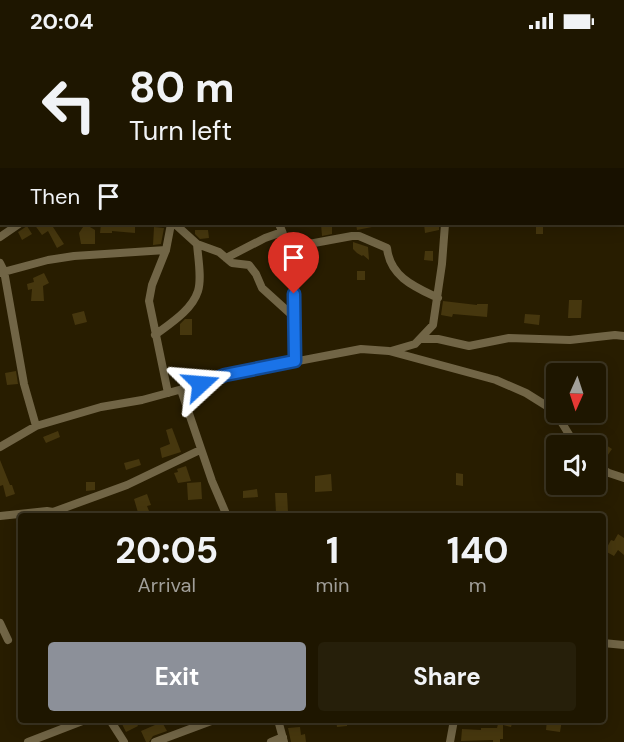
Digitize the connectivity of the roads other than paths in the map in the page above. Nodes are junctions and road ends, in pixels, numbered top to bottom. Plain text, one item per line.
1 (18, 225) edge
2 (173, 225) edge
3 (174, 225) edge
4 (445, 225) edge
5 (281, 228) edge
6 (0, 237) edge
7 (198, 244) junction
8 (287, 248) junction
9 (166, 250) junction
10 (226, 258) junction
11 (1, 269) edge
12 (438, 298) junction
13 (294, 317) junction
14 (155, 334) junction
15 (624, 336) edge
16 (421, 339) junction
17 (389, 351) junction
18 (295, 361) junction
19 (181, 390) junction
20 (168, 393) junction
21 (36, 426) junction
22 (569, 435) edge
23 (0, 447) edge
24 (200, 450) junction
25 (606, 471) edge
26 (624, 478) edge
27 (29, 513) edge
28 (52, 513) edge
29 (57, 513) edge
30 (224, 513) edge
31 (18, 514) edge
32 (0, 516) edge
33 (0, 623) edge
34 (8, 640) dead end
35 (606, 643) edge
36 (624, 645) edge
37 (78, 723) edge
38 (112, 723) edge
39 (206, 723) edge
40 (279, 723) edge
41 (453, 723) edge
42 (283, 740) edge
43 (28, 742) edge
44 (124, 742) edge
45 (155, 742) edge
46 (271, 742) edge
47 (450, 742) edge

1 - 6 street
2 - 9 street
3 - 7 street
4 - 12 street
5 - 8 street
5 - 10 street
7 - 10 street
7 - 14 street
8 - 12 street
8 - 13 street
9 - 11 street
9 - 14 street
10 - 13 street
11 - 21 street
12 - 16 street
13 - 18 street
14 - 20 street
15 - 16 street
16 - 17 street
17 - 18 street
17 - 22 street
18 - 19 street
19 - 20 street
19 - 24 street
20 - 21 street
21 - 23 street
24 - 29 street
24 - 30 street
25 - 26 street
27 - 28 street
31 - 32 street
33 - 34 street
35 - 36 street
37 - 43 street
38 - 44 street
39 - 45 street
40 - 42 street
41 - 47 street
42 - 46 street

